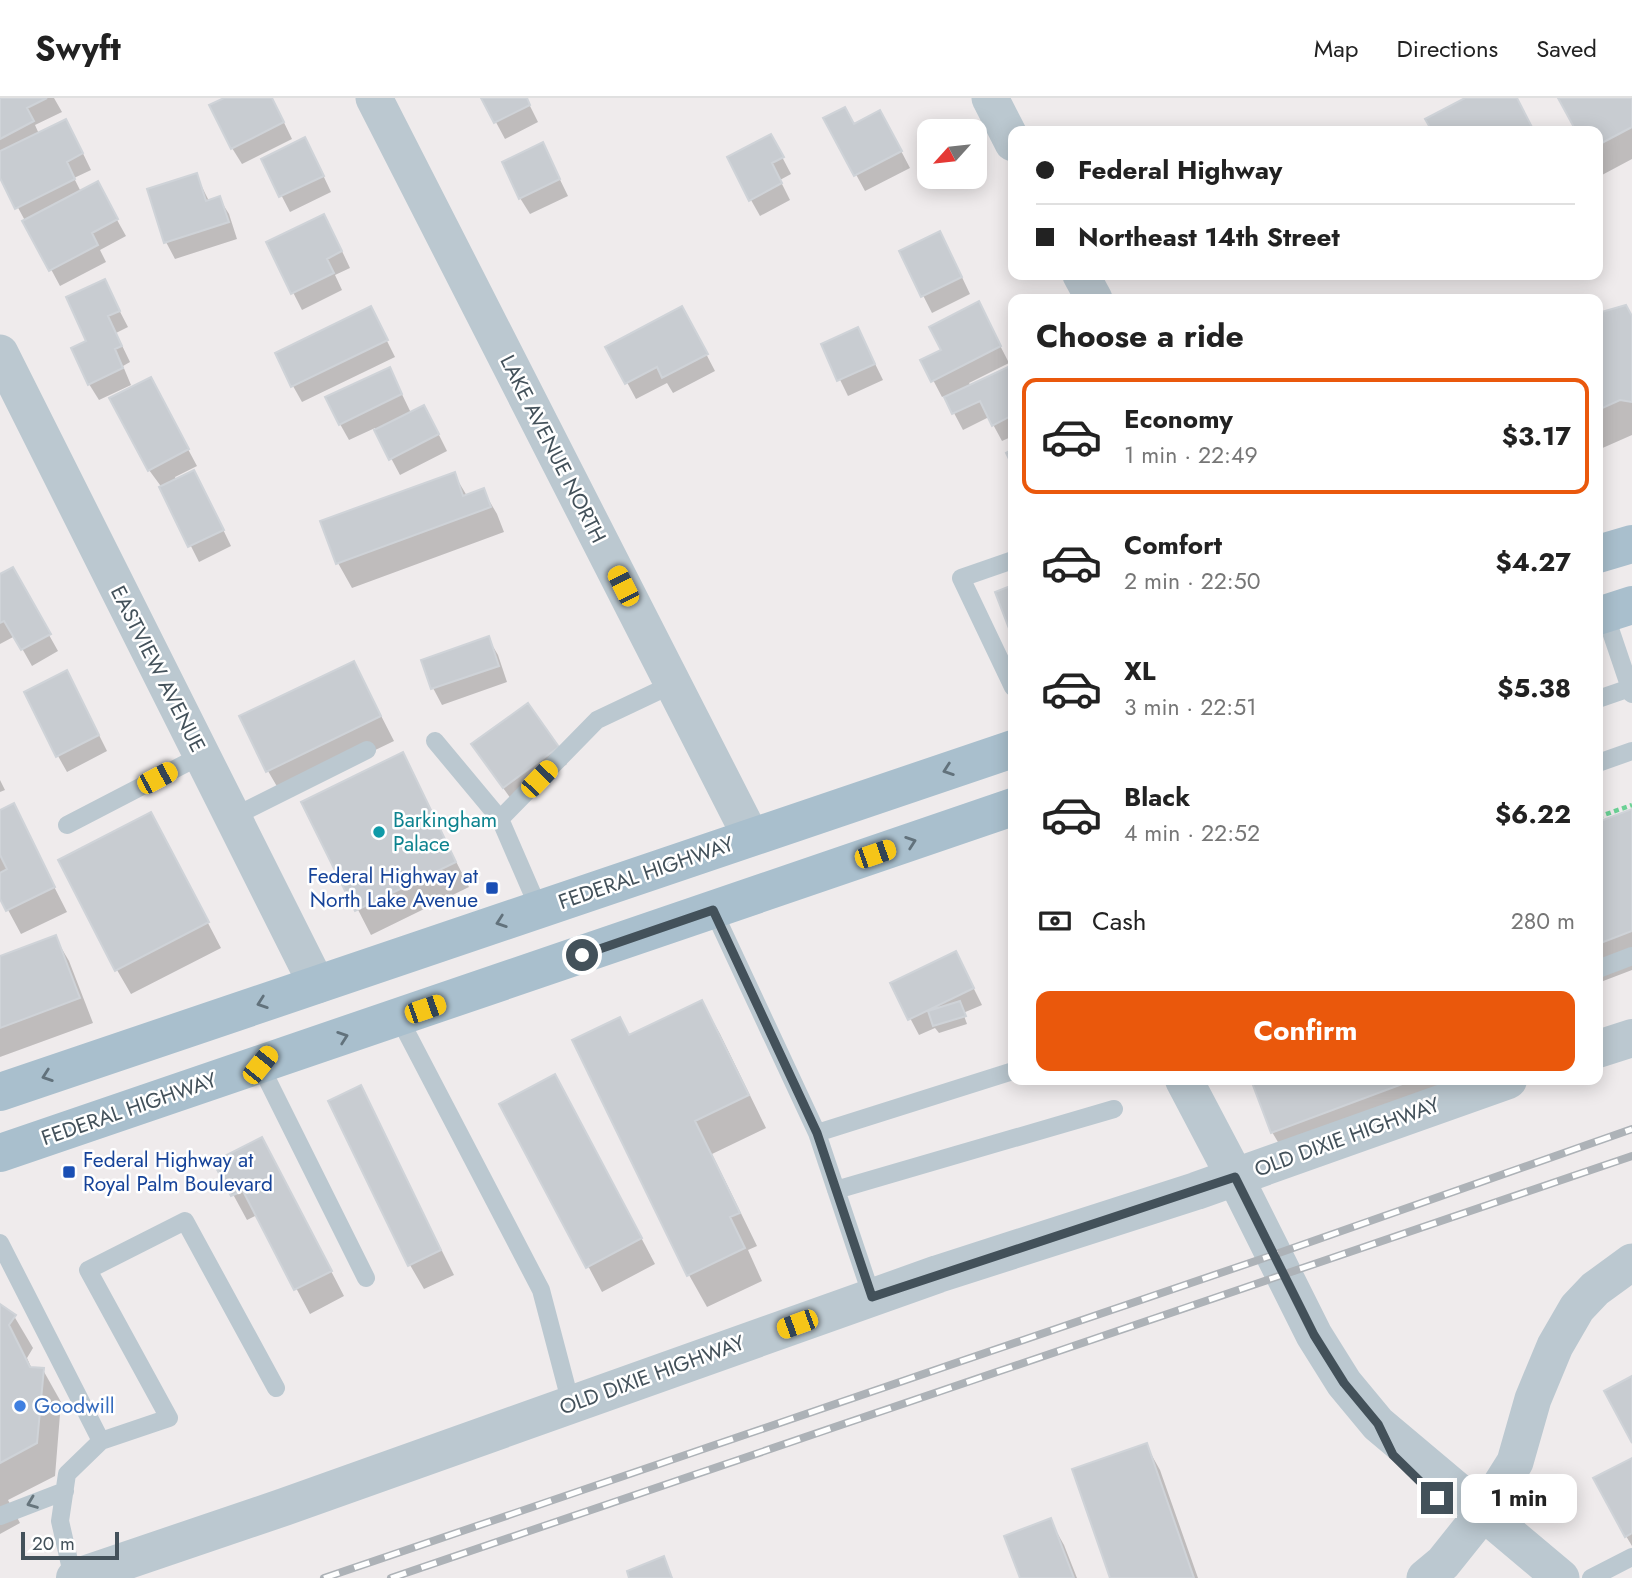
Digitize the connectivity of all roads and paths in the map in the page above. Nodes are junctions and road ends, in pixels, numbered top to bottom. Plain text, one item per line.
1 (374, 98) edge
2 (990, 98) edge
3 (1008, 133) edge
4 (0, 353) edge
5 (1632, 544) edge
6 (1603, 553) edge
7 (1008, 562) edge
8 (1612, 612) edge
9 (1008, 677) edge
10 (673, 684) junction
11 (1631, 691) edge
12 (1603, 698) edge
13 (435, 741) dead end
14 (367, 750) dead end
15 (1008, 751) edge
16 (1632, 751) edge
17 (202, 755) junction
18 (1603, 761) edge
19 (1632, 805) edge
20 (1008, 809) edge
21 (1603, 815) edge
22 (233, 817) junction
23 (500, 819) junction
24 (67, 825) dead end
25 (751, 837) junction
26 (539, 909) junction
27 (713, 910) junction
28 (1632, 956) edge
29 (1603, 967) edge
30 (317, 985) junction
31 (399, 1018) junction
32 (1632, 1038) edge
33 (1603, 1047) edge
34 (260, 1065) junction
35 (1008, 1074) edge
36 (1187, 1085) edge
37 (1494, 1085) edge
38 (0, 1092) edge
39 (1114, 1109) dead end
40 (817, 1133) junction
41 (0, 1153) edge
42 (1235, 1177) junction
43 (836, 1190) junction
44 (0, 1243) edge
45 (1632, 1262) edge
46 (366, 1278) dead end
47 (872, 1297) junction
48 (276, 1388) dead end
49 (571, 1404) junction
50 (101, 1441) junction
51 (65, 1490) junction
52 (0, 1516) edge
53 (1476, 1522) junction
54 (1632, 1557) edge
55 (74, 1578) edge
56 (1425, 1578) edge
57 (1528, 1578) edge
58 (1561, 1578) edge
59 (1591, 1578) edge

1 - 10 street, LAKE AVENUE NORTH
2 - 3 street
4 - 17 street, EASTVIEW AVENUE
5 - 6 main road
7 - 9 lane
8 - 11 lane
10 - 23 lane
10 - 25 street, LAKE AVENUE NORTH
11 - 12 lane
13 - 23 lane
14 - 22 lane
15 -> 25 main road, FEDERAL HIGHWAY
16 - 18 lane
17 - 22 street, EASTVIEW AVENUE
17 - 24 lane
19 - 21 path
27 -> 20 main road, FEDERAL HIGHWAY
22 - 30 street, EASTVIEW AVENUE
23 - 26 lane
25 - 26 main road, FEDERAL HIGHWAY
26 -> 30 main road, FEDERAL HIGHWAY
27 - 31 main road, FEDERAL HIGHWAY
27 - 40 lane
28 - 29 lane
30 - 34 main road
30 -> 38 main road, FEDERAL HIGHWAY
34 -> 31 main road, FEDERAL HIGHWAY
31 - 49 lane
32 - 33 street
34 - 41 main road, FEDERAL HIGHWAY
34 - 46 lane
35 - 40 lane
36 - 42 street
37 - 42 street, OLD DIXIE HIGHWAY
39 - 43 lane
40 - 43 lane
42 - 47 street, OLD DIXIE HIGHWAY
42 - 53 street
43 - 47 lane
44 - 50 lane
45 - 53 street
47 - 49 street, OLD DIXIE HIGHWAY
48 - 50 lane
49 - 55 street, OLD DIXIE HIGHWAY
50 - 51 lane
51 -> 52 lane
51 - 55 lane
53 - 56 street
53 - 57 street
53 - 58 street
54 - 59 lane

